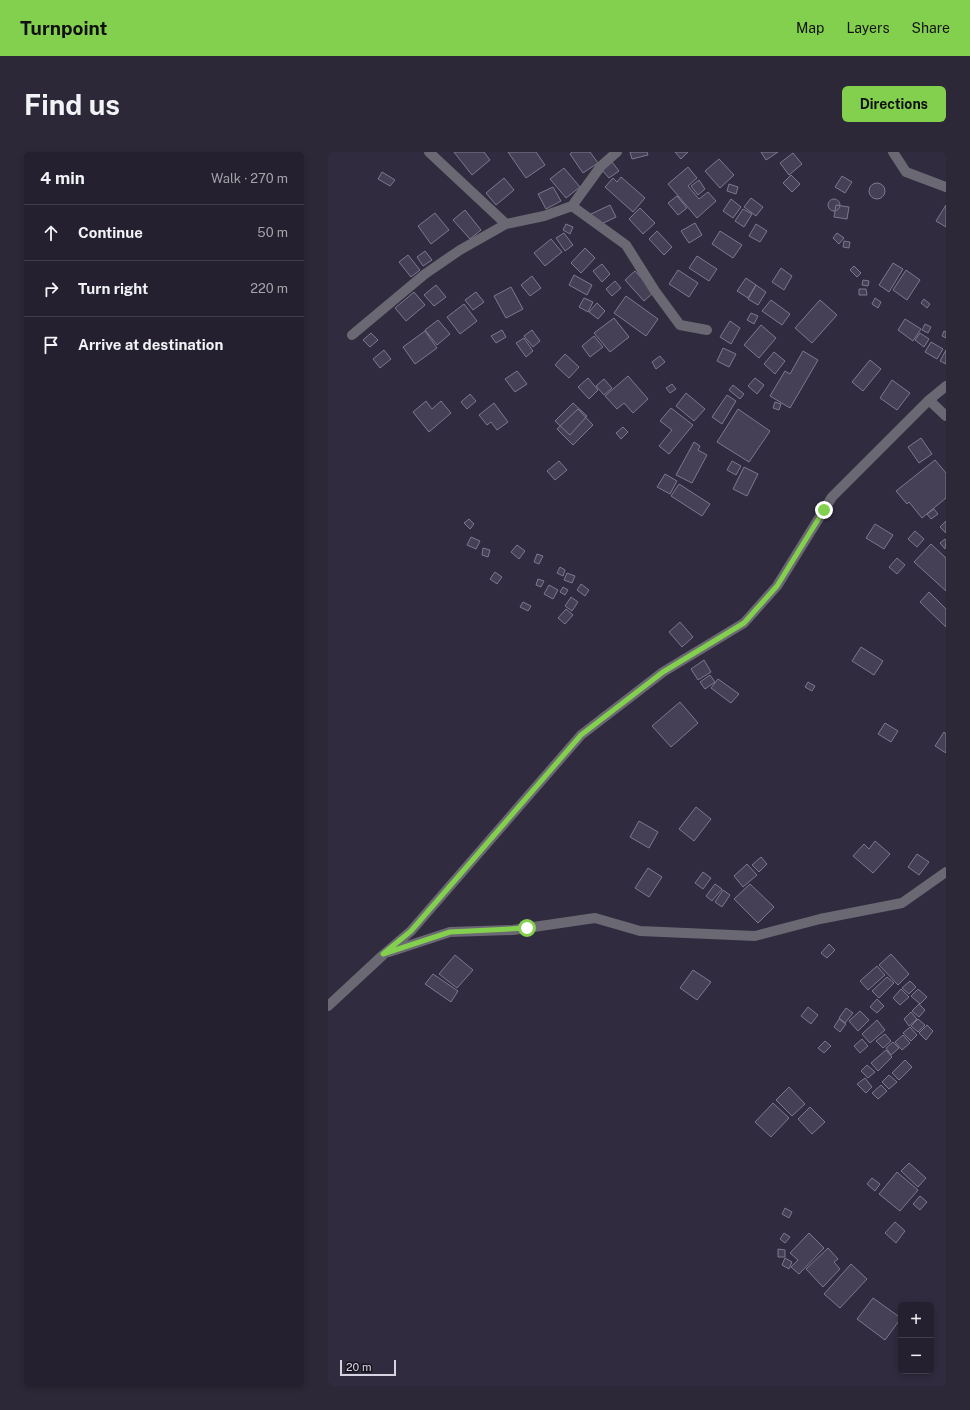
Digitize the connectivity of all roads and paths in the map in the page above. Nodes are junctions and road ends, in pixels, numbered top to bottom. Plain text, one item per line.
1 (428, 152) edge
2 (617, 152) edge
3 (893, 152) edge
4 (946, 187) edge
5 (572, 206) junction
6 (506, 224) junction
7 (707, 330) dead end
8 (352, 336) dead end
9 (946, 386) edge
10 (929, 400) junction
11 (946, 416) edge
12 (946, 872) edge
13 (383, 954) junction
14 (328, 1006) edge

1 - 6 street
2 - 5 street
3 - 4 street
5 - 6 street
5 - 7 street
6 - 8 street
9 - 10 street
10 - 11 street
10 - 13 street
12 - 13 street
13 - 14 street

